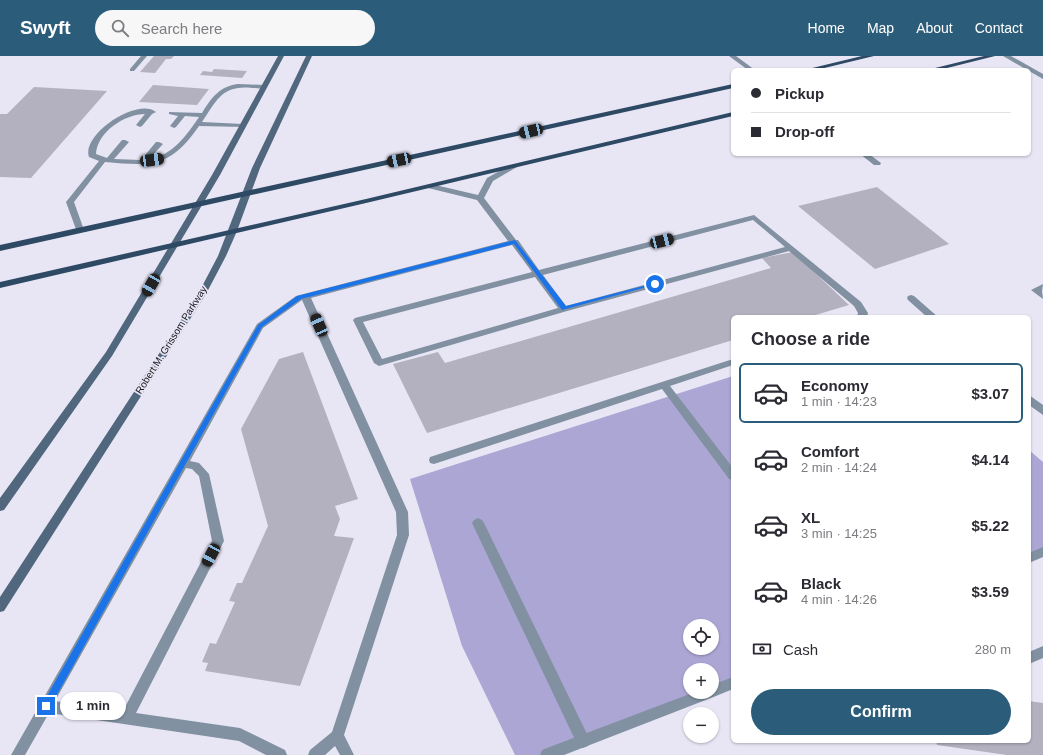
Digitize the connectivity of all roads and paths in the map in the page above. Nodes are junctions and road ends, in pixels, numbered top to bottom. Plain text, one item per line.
1 (144, 56) edge
2 (281, 56) edge
3 (309, 56) edge
4 (732, 56) edge
5 (872, 56) edge
6 (992, 56) edge
7 (1006, 56) edge
8 (749, 68) edge
9 (816, 68) edge
10 (939, 68) edge
11 (1027, 68) edge
12 (132, 70) dead end
13 (1031, 70) edge
14 (1043, 77) edge
15 (731, 86) edge
16 (264, 87) junction
17 (171, 113) dead end
18 (183, 114) junction
19 (731, 114) edge
20 (204, 115) junction
21 (199, 124) junction
22 (140, 125) dead end
23 (174, 126) dead end
24 (243, 126) junction
25 (125, 142) dead end
26 (159, 144) dead end
27 (867, 156) edge
28 (106, 160) junction
29 (143, 162) junction
30 (877, 164) dead end
31 (513, 167) junction
32 (431, 186) junction
33 (246, 194) junction
34 (480, 198) junction
35 (198, 204) junction
36 (80, 230) junction
37 (233, 231) junction
38 (515, 242) junction
39 (175, 244) junction
40 (0, 248) edge
41 (791, 248) junction
42 (538, 273) junction
43 (0, 284) edge
44 (1043, 287) edge
45 (306, 296) junction
46 (1043, 296) edge
47 (912, 298) dead end
48 (564, 309) junction
49 (862, 315) edge
50 (931, 315) edge
51 (731, 363) edge
52 (664, 385) junction
53 (1031, 401) edge
54 (1043, 410) edge
55 (434, 460) dead end
56 (183, 463) junction
57 (731, 473) edge
58 (0, 507) edge
59 (478, 523) dead end
60 (1043, 552) edge
61 (1031, 557) edge
62 (0, 607) edge
63 (1043, 652) edge
64 (1031, 657) edge
65 (731, 684) edge
66 (719, 689) edge
67 (693, 699) edge
68 (46, 706) junction
69 (126, 718) junction
70 (337, 736) junction
71 (583, 741) junction
72 (18, 755) edge
73 (280, 755) edge
74 (315, 755) edge
75 (346, 755) edge
76 (547, 755) edge

1 - 12 street
2 - 16 main road
3 - 33 main road, Robert M. Grissom Parkway
4 - 8 street
5 - 9 main road
6 - 10 main road
7 - 11 street
13 - 14 street
15 - 33 main road
16 - 20 street
16 - 24 main road
17 - 18 street
18 - 20 street
18 - 23 street
19 - 31 main road
20 - 21 street
21 - 24 street
21 - 29 street
22 - 28 street
24 - 35 main road
25 - 28 street
26 - 29 street
27 - 30 street
28 - 29 street
28 - 36 street
31 - 32 main road
31 - 34 street
32 - 34 street
32 - 37 main road
33 - 35 main road
33 - 37 main road, Robert M. Grissom Parkway
34 - 38 street
35 - 36 main road
35 - 39 main road
36 - 40 main road
37 - 39 main road
37 - 62 main road, Robert M. Grissom Parkway
38 - 42 street
38 - 45 street
39 - 43 main road
39 - 58 main road
41 - 42 street
41 - 48 street
41 - 49 street
42 - 48 street
42 - 48 street
44 - 46 street
45 - 56 street
45 - 70 street
47 - 50 street
51 - 52 street
52 - 55 street
52 - 57 street
53 - 54 street
56 - 68 street
56 - 69 street
59 - 71 street
60 - 61 street
63 - 64 street
65 - 66 street
67 - 71 street
68 - 69 street
68 - 72 street
69 - 73 street
70 - 74 street
70 - 75 street
71 - 76 street

